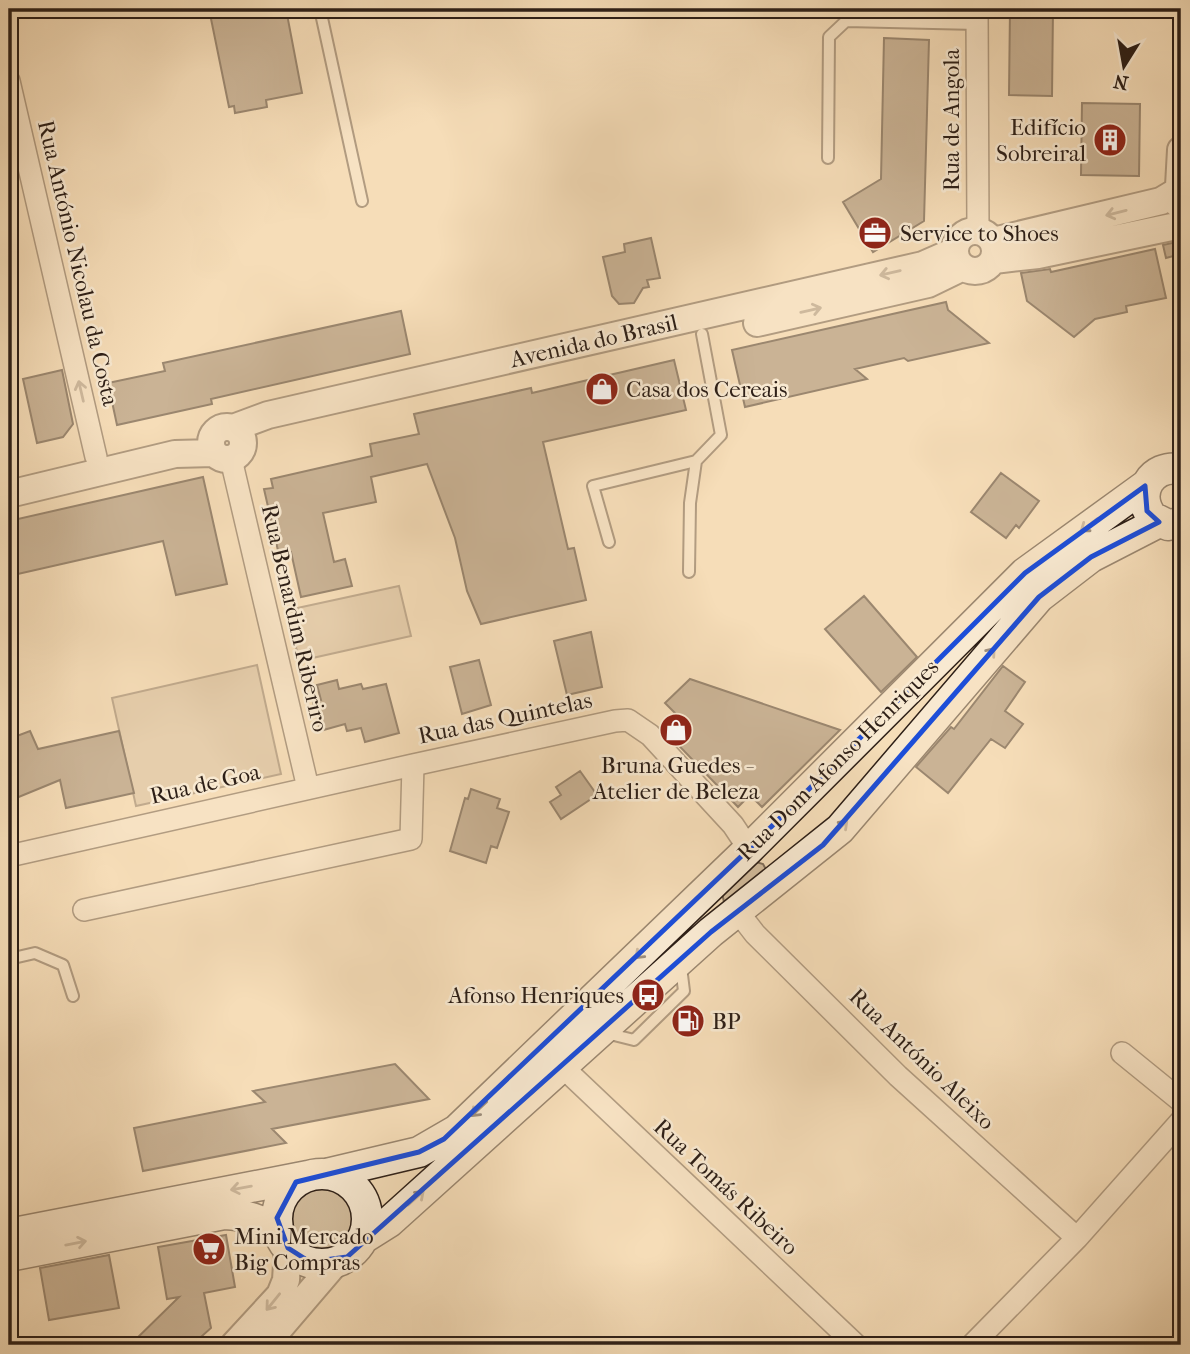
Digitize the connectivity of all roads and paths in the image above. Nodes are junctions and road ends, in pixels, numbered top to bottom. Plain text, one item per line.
1 (320, 9) edge
2 (977, 16) edge
3 (9, 80) edge
4 (1181, 150) edge
5 (828, 158) dead end
6 (1181, 198) edge
7 (362, 201) dead end
8 (1181, 225) edge
9 (988, 244) junction
10 (959, 259) junction
11 (702, 334) junction
12 (227, 443) junction
13 (96, 457) junction
14 (696, 461) junction
15 (1181, 469) edge
16 (9, 477) edge
17 (1145, 486) junction
18 (9, 494) edge
19 (1170, 522) edge
20 (609, 542) dead end
21 (689, 572) dead end
22 (413, 765) junction
23 (308, 788) junction
24 (754, 844) junction
25 (9, 856) edge
26 (787, 871) junction
27 (691, 904) junction
28 (84, 910) dead end
29 (738, 912) junction
30 (711, 932) junction
31 (9, 958) edge
32 (73, 996) dead end
33 (1122, 1053) dead end
34 (552, 1057) junction
35 (1181, 1101) edge
36 (1181, 1121) edge
37 (317, 1175) junction
38 (9, 1234) edge
39 (1077, 1238) junction
40 (283, 1240) junction
41 (362, 1240) junction
42 (9, 1256) edge
43 (336, 1262) junction
44 (234, 1345) edge
45 (265, 1345) edge
46 (856, 1345) edge
47 (972, 1345) edge

1 - 7 lane
2 - 5 lane
2 - 9 street, Rua de Angola
13 -> 3 street, Rua António Nicolau da Costa
4 - 6 street, Avenida do Brasil
6 -> 9 street, Avenida do Brasil
8 - 9 street, Avenida do Brasil
9 - 10 street, Avenida do Brasil
9 - 10 street, Avenida do Brasil
11 -> 10 street, Avenida do Brasil
10 -> 12 street, Avenida do Brasil
11 - 12 street, Avenida do Brasil
11 - 14 lane
12 - 13 street, Avenida do Brasil
12 - 18 street, Avenida do Brasil
12 - 23 street, Rua Benardim Riberiro
13 - 16 street, Avenida do Brasil
14 - 20 lane
14 - 21 lane
15 - 17 main road, Rua Dom Afonso Henriques
17 - 19 main road, Rua Dom Afonso Henriques
17 -> 24 main road, Rua Dom Afonso Henriques
26 -> 19 main road, Rua Dom Afonso Henriques
22 - 23 street, Rua de Goa
22 - 24 street, Rua das Quintelas
22 - 28 street, Rua das Quintelas
23 - 25 street, Rua de Goa
24 - 26 main road
24 - 27 main road, Rua Dom Afonso Henriques
26 - 29 main road, Rua Dom Afonso Henriques
27 - 30 main road
27 -> 34 main road, Rua Dom Afonso Henriques
29 - 30 main road, Rua Dom Afonso Henriques
29 - 39 street, Rua António Aleixo
30 - 34 main road, Rua Dom Afonso Henriques
31 - 32 lane
33 - 35 street
34 -> 37 main road, Rua Dom Afonso Henriques
41 -> 34 main road, Rua Dom Afonso Henriques
34 - 46 street, Rua Tomás Ribeiro
36 - 39 street
37 -> 38 main road
37 - 40 main road, Rua Dom Afonso Henriques
37 - 41 main road
39 - 47 street
42 -> 40 main road
40 - 43 main road
40 -> 44 street, Rua Dom Afonso Henriques
41 - 43 main road, Rua Dom Afonso Henriques
43 - 45 street, Rua Dom Afonso Henriques

